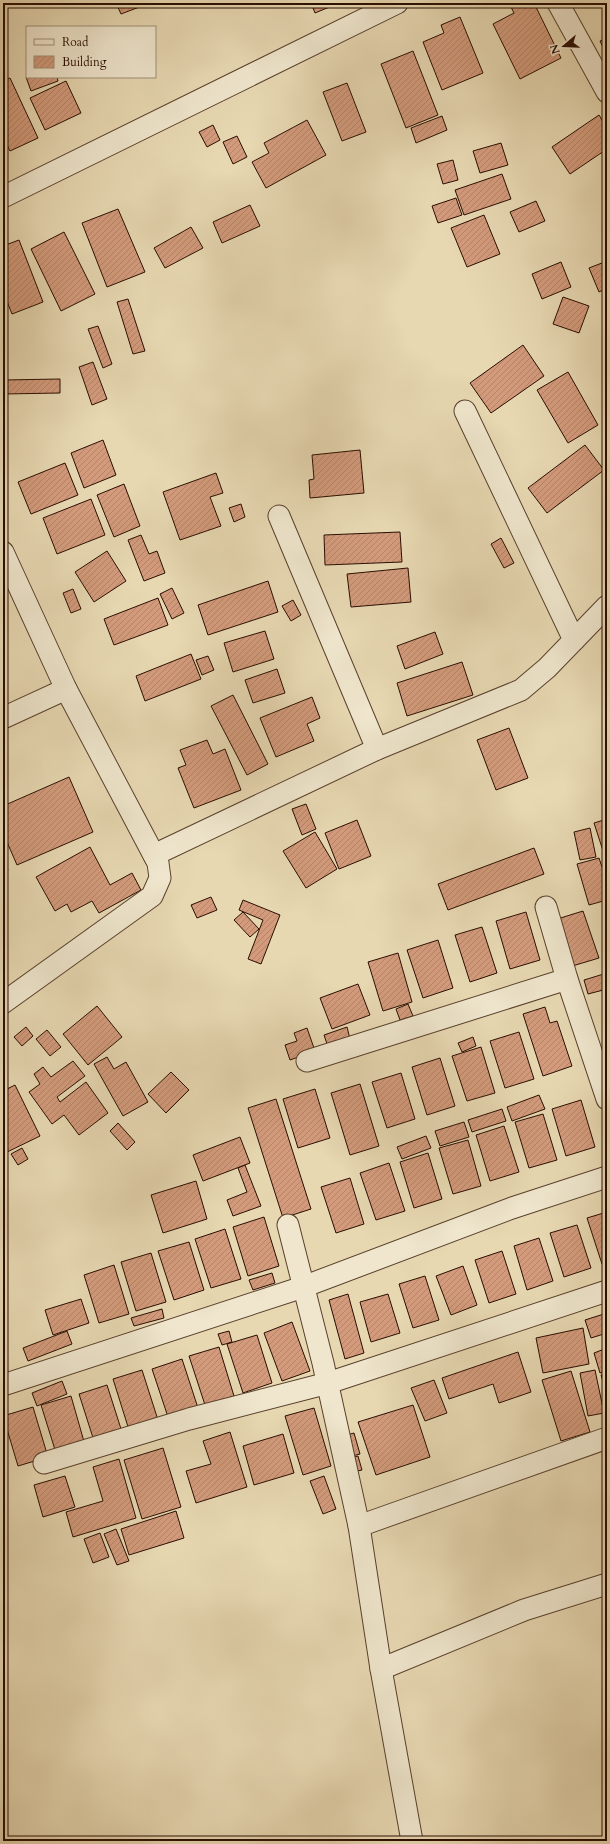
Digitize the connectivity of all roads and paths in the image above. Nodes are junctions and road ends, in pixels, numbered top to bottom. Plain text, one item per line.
1 (397, 3) edge
2 (558, 3) edge
3 (607, 92) edge
4 (3, 197) edge
5 (465, 410) dead end
6 (278, 516) dead end
7 (3, 552) edge
8 (607, 606) edge
9 (574, 640) junction
10 (66, 689) junction
11 (3, 718) edge
12 (377, 749) junction
13 (154, 855) junction
14 (546, 907) dead end
15 (567, 979) junction
16 (3, 1003) edge
17 (307, 1061) dead end
18 (607, 1100) edge
19 (607, 1177) edge
20 (288, 1225) dead end
21 (303, 1287) junction
22 (607, 1291) edge
23 (328, 1383) junction
24 (3, 1385) edge
25 (607, 1438) edge
26 (44, 1463) dead end
27 (359, 1526) junction
28 (607, 1584) edge
29 (381, 1669) junction
30 (412, 1841) edge

1 - 4 street
2 - 3 street
5 - 9 street
6 - 12 street
7 - 10 street
8 - 9 street
9 - 12 street
10 - 11 street
10 - 13 street
12 - 13 street
13 - 16 street
14 - 15 street
15 - 17 street
15 - 18 street
19 - 21 street
20 - 21 street
21 - 23 street
21 - 24 street
22 - 23 street
23 - 26 street
23 - 27 street
25 - 27 street
27 - 29 street
28 - 29 street
29 - 30 street

